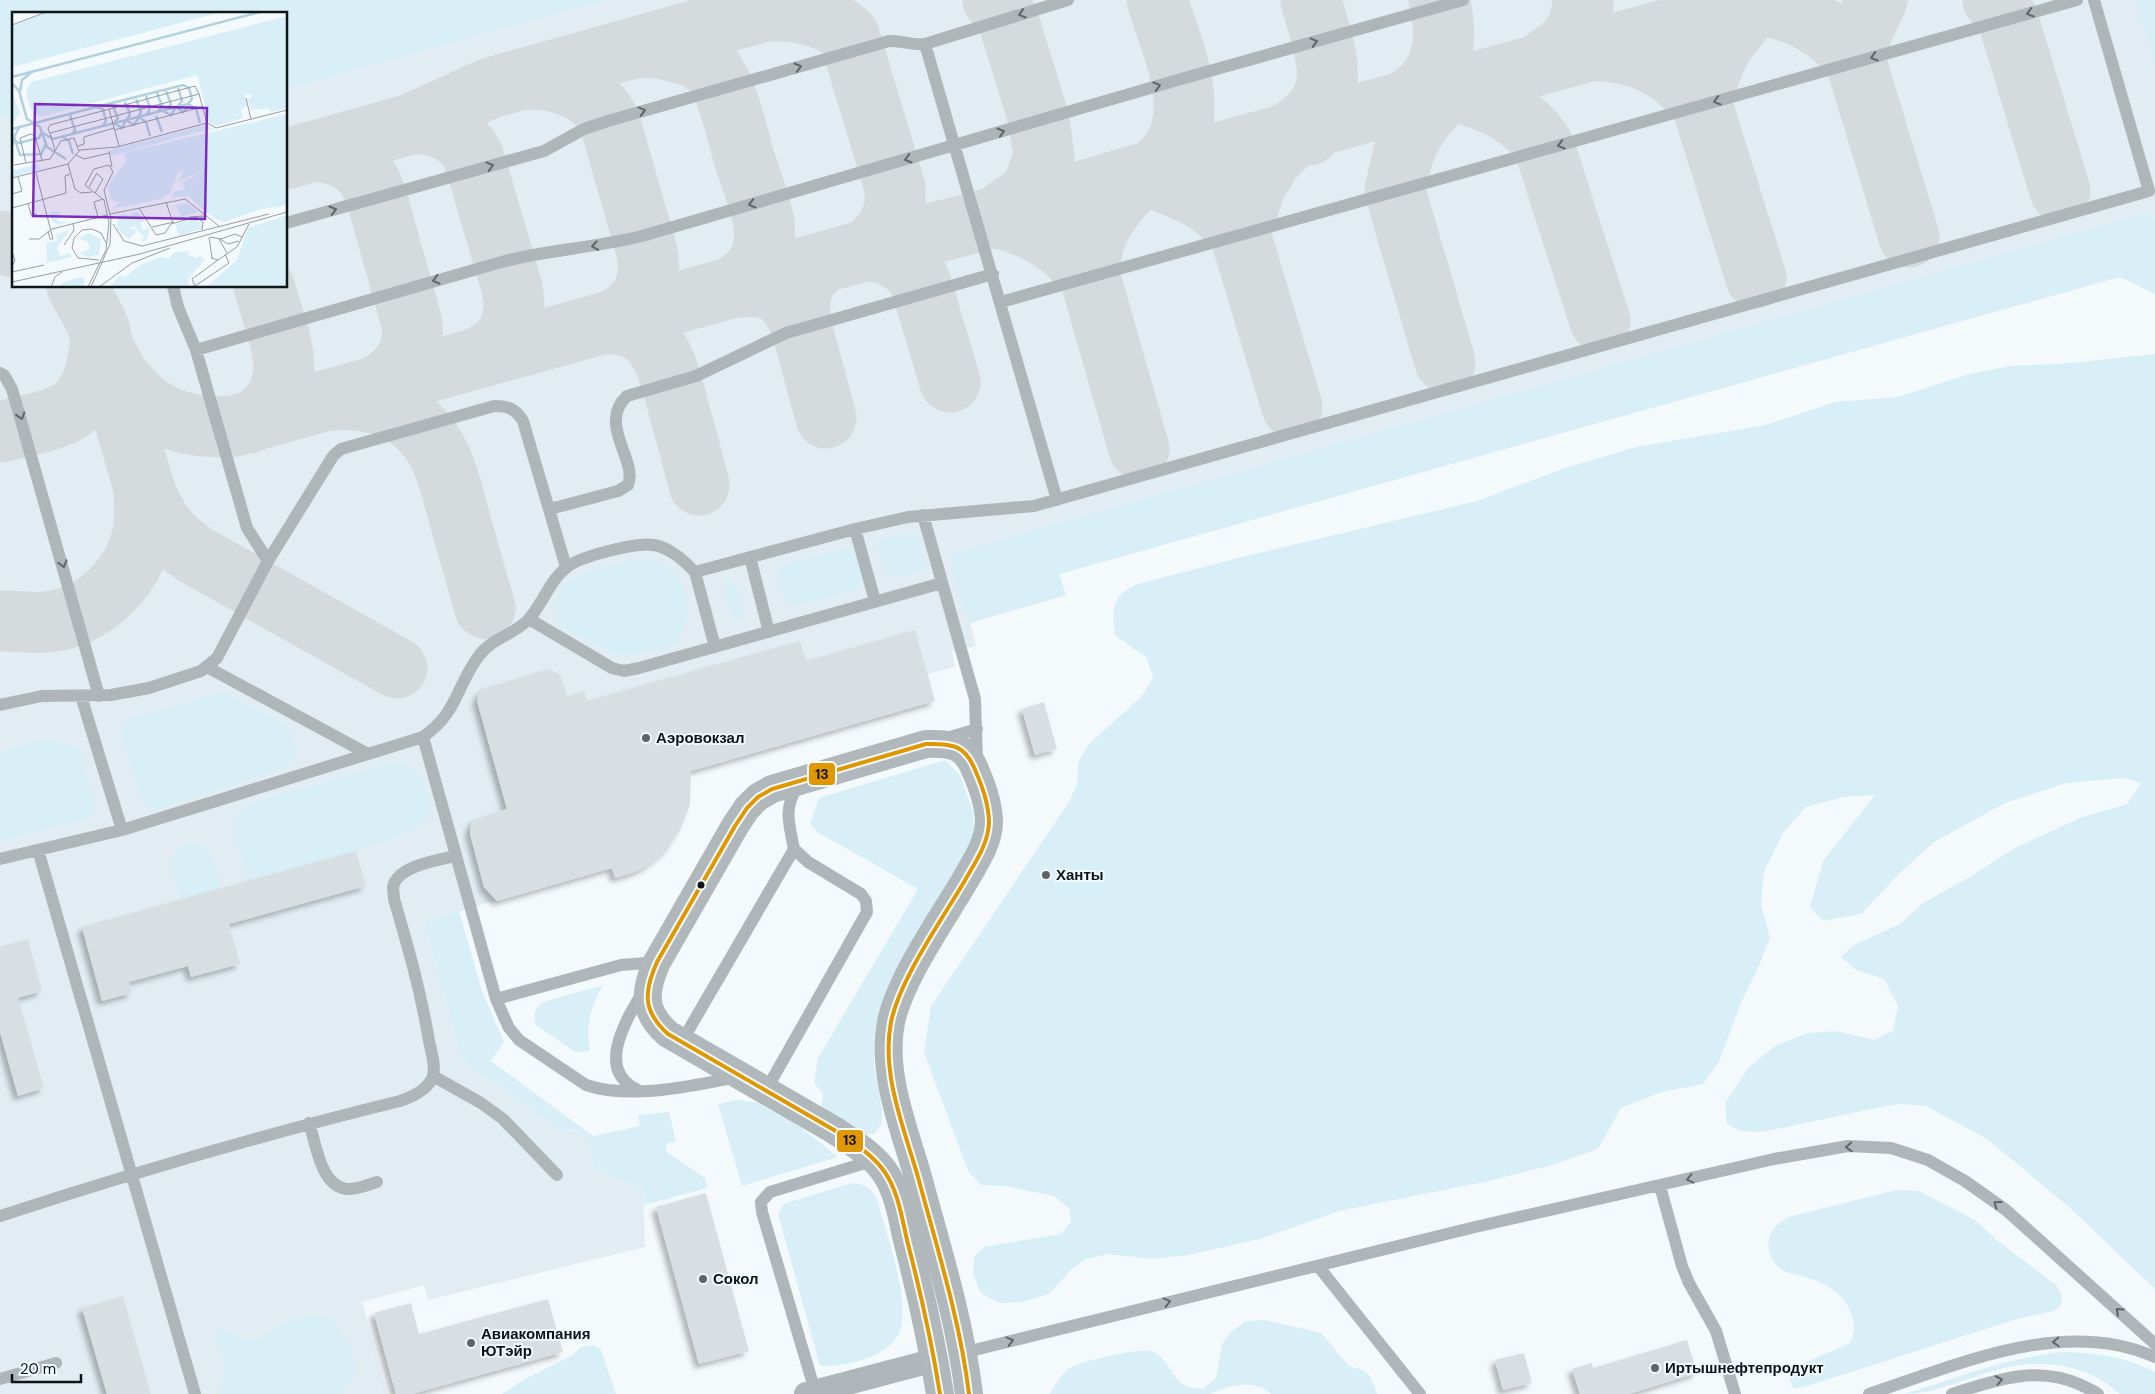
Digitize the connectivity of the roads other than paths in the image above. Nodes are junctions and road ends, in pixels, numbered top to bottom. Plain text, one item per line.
1 (1068, 0) edge
2 (1463, 0) edge
3 (2077, 0) edge
4 (2094, 0) edge
5 (925, 44) junction
6 (955, 146) junction
7 (2152, 194) edge
8 (288, 222) edge
9 (993, 274) junction
10 (173, 288) edge
11 (1001, 302) junction
12 (196, 350) junction
13 (0, 373) edge
14 (1057, 500) junction
15 (550, 509) junction
16 (923, 515) junction
17 (855, 529) junction
18 (750, 557) junction
19 (268, 561) junction
20 (566, 568) junction
21 (695, 572) junction
22 (942, 583) junction
23 (875, 602) junction
24 (529, 619) junction
25 (769, 632) junction
26 (715, 647) junction
27 (207, 667) junction
28 (81, 696) junction
29 (99, 696) junction
30 (0, 705) edge
31 (977, 729) junction
32 (423, 737) junction
33 (926, 744) junction
34 (368, 754) junction
35 (977, 775) junction
36 (802, 778) junction
37 (122, 830) junction
38 (794, 849) junction
39 (38, 850) junction
40 (456, 856) junction
41 (0, 860) edge
42 (654, 970) junction
43 (496, 999) junction
44 (680, 1043) junction
45 (433, 1076) junction
46 (740, 1077) junction
47 (640, 1091) junction
48 (765, 1092) junction
49 (309, 1123) junction
50 (875, 1160) junction
51 (132, 1173) junction
52 (556, 1175) dead end
53 (377, 1182) dead end
54 (1660, 1186) junction
55 (0, 1216) edge
56 (1318, 1266) junction
57 (2155, 1344) edge
58 (962, 1353) junction
59 (2155, 1357) edge
60 (935, 1360) junction
61 (56, 1363) dead end
62 (0, 1379) edge
63 (969, 1390) edge
64 (810, 1393) edge
65 (195, 1394) edge
66 (940, 1394) edge
67 (1420, 1394) edge
68 (1735, 1394) edge
69 (1870, 1394) edge
70 (1952, 1394) edge
71 (2098, 1394) edge

1 -> 5 lane
6 -> 2 lane
3 -> 11 lane
4 - 7 lane
5 - 6 lane
8 -> 5 lane
6 - 9 lane
6 -> 12 lane
7 - 14 lane
9 - 11 lane
9 - 15 lane
10 - 12 lane
11 - 14 lane
12 - 19 lane
13 -> 29 lane
14 - 16 lane
15 - 19 lane
15 - 20 lane
16 - 17 lane
16 - 22 lane
17 - 18 lane
17 - 23 lane
18 - 21 lane
18 - 25 lane
19 - 27 lane
20 - 21 lane
20 - 24 lane
21 - 26 lane
22 - 23 lane
22 - 31 lane
23 - 25 lane
24 - 26 lane
24 - 32 lane
25 - 26 lane
27 - 29 lane
27 - 34 lane
28 - 29 lane
28 - 30 lane
28 - 37 lane
31 - 33 lane
31 - 35 lane
32 - 34 lane
32 - 40 lane
33 - 35 main road
33 - 36 main road
34 - 37 lane
35 - 58 main road
36 - 38 lane
36 - 42 main road
37 - 39 lane
38 - 44 lane
38 - 48 lane
39 - 41 lane
39 - 51 lane
40 - 43 lane
40 - 45 lane
42 - 43 lane
42 - 44 main road
42 - 47 lane
43 - 47 lane
44 - 46 main road
45 - 49 lane
45 - 52 lane
46 - 47 lane
46 - 48 main road
48 - 50 main road
49 - 51 lane
49 - 53 lane
50 - 60 main road
50 - 64 lane
51 - 55 lane
51 - 65 lane
54 - 56 lane
57 -> 54 lane
54 - 68 lane
58 -> 56 lane
56 - 67 lane
58 - 60 main road
58 - 63 main road
59 -> 69 lane
60 - 64 street
60 - 66 main road
61 - 62 lane
70 -> 71 lane

